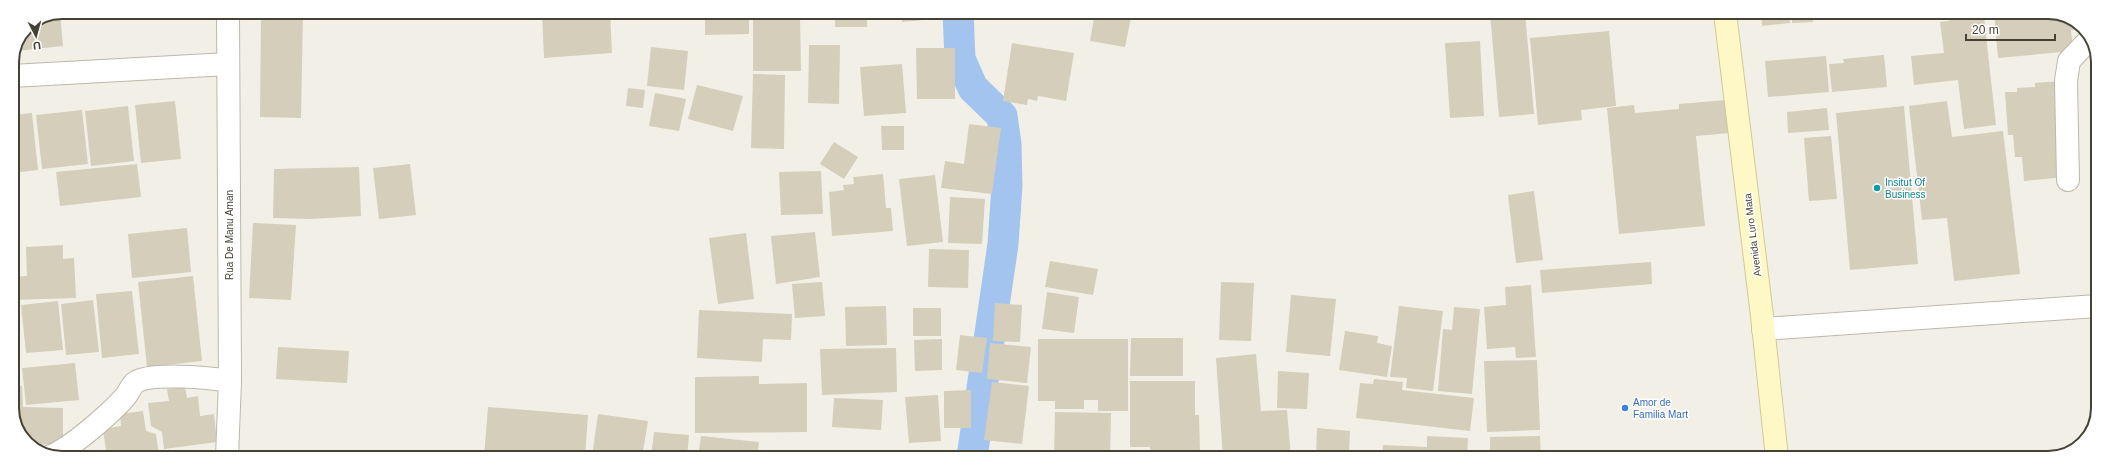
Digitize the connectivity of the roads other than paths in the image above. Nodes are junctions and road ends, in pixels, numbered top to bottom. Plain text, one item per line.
1 (228, 19) edge
2 (1726, 19) edge
3 (2086, 43) edge
4 (228, 64) junction
5 (19, 76) edge
6 (2068, 180) dead end
7 (2091, 306) edge
8 (1763, 329) junction
9 (230, 381) junction
10 (64, 451) edge
11 (227, 451) edge
12 (1776, 451) edge

1 - 4 street, Rua De Manu Aman
2 - 8 main road, Avenida Luro Mata
3 - 6 street
4 - 5 street
4 - 9 street, Rua De Manu Aman
7 - 8 street
8 - 12 main road, Avenida Luro Mata
9 - 10 street
9 - 11 street, Rua De Manu Aman

